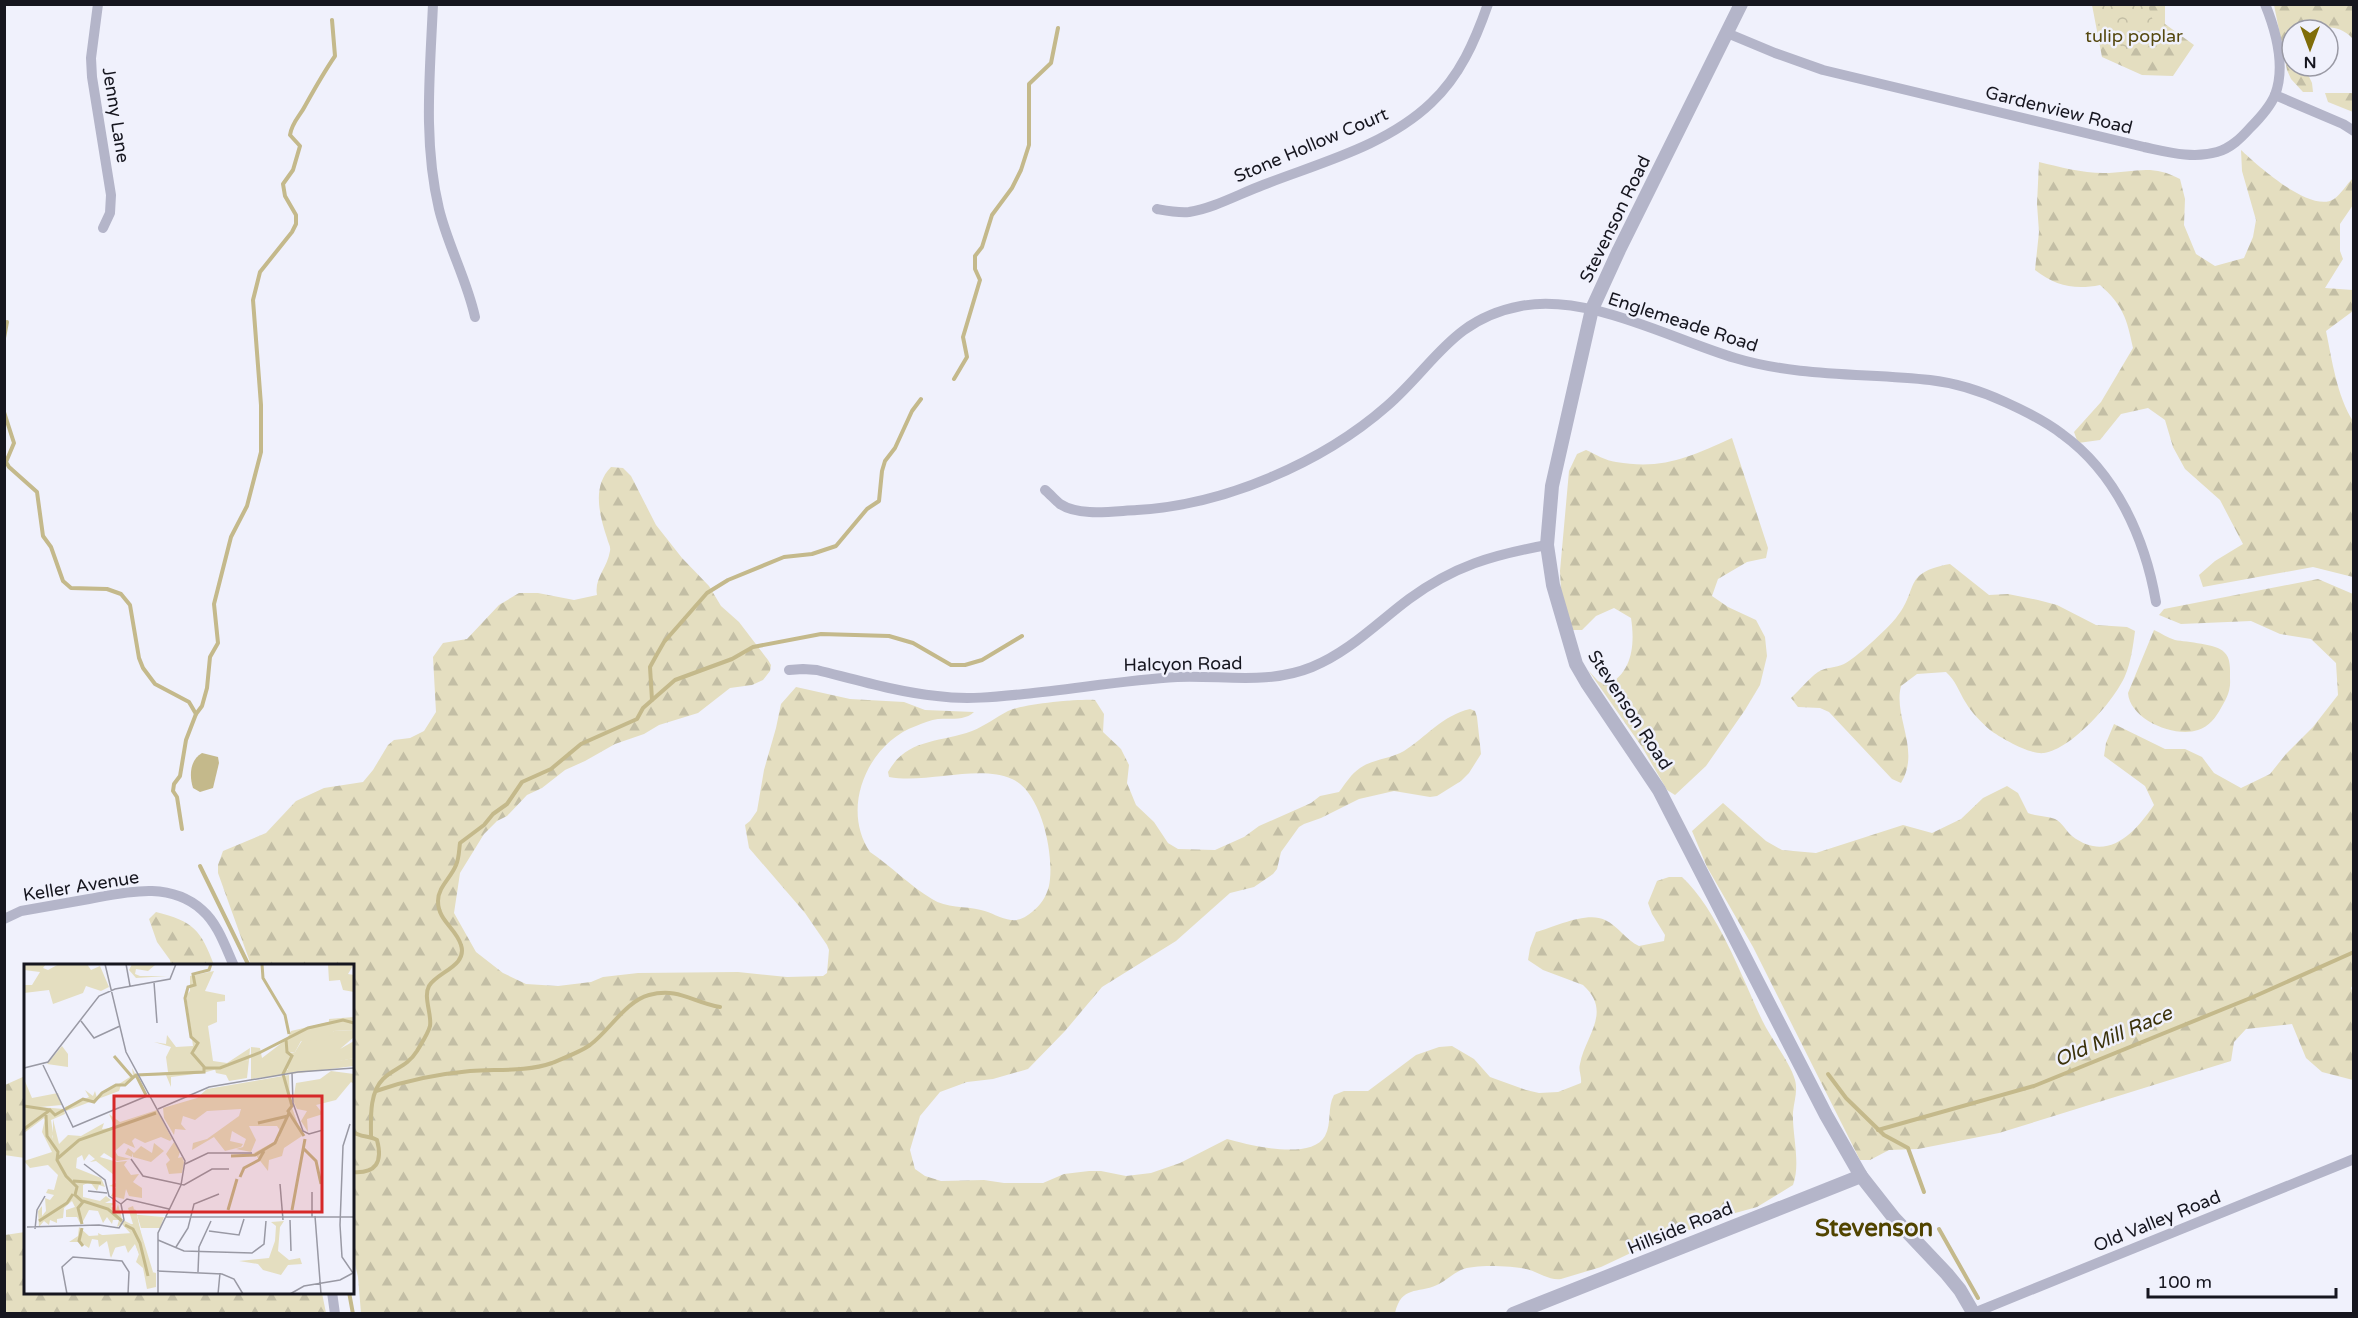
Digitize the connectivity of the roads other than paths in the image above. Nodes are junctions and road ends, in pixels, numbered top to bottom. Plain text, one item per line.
1 (98, 4) edge
2 (434, 4) edge
3 (1488, 4) edge
4 (1741, 4) edge
5 (2265, 4) edge
6 (1727, 33) junction
7 (2275, 95) junction
8 (2354, 131) edge
9 (1157, 209) dead end
10 (103, 228) dead end
11 (1592, 309) junction
12 (476, 317) dead end
13 (1046, 490) dead end
14 (1547, 545) junction
15 (2156, 602) dead end
16 (789, 670) dead end
17 (4, 919) edge
18 (233, 964) edge
19 (2354, 1159) edge
20 (1861, 1176) junction
21 (332, 1294) edge
22 (1974, 1313) edge
23 (335, 1314) edge
24 (1513, 1314) edge

1 - 10 street, Jenny Lane
2 - 12 street
3 - 9 street, Stone Hollow Court
4 - 6 street, Stevenson Road
5 - 7 street
6 - 7 street, Gardenview Road
6 - 11 street, Stevenson Road
7 - 8 street
11 - 13 street, Englemeade Road
11 - 14 street, Stevenson Road
11 - 15 street, Englemeade Road
14 - 16 street, Halcyon Road
14 - 20 street, Stevenson Road
17 - 18 street, Keller Avenue
19 - 22 street, Old Valley Road
20 - 22 street, Stevenson Road
20 - 24 street, Hillside Road
21 - 23 street

